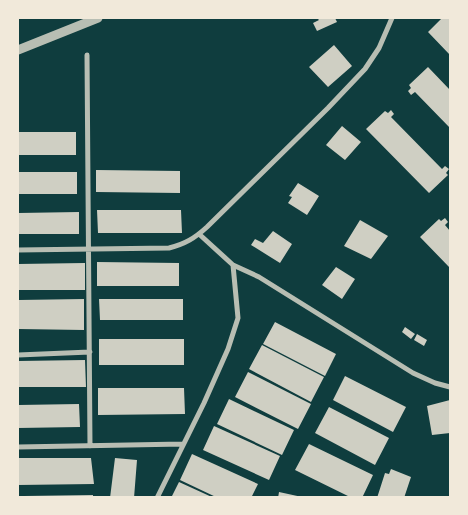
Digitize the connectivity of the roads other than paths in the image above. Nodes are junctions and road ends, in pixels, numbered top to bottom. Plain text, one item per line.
1 (98, 18) edge
2 (392, 18) edge
3 (18, 50) edge
4 (87, 55) dead end
5 (199, 234) junction
6 (89, 249) junction
7 (18, 250) edge
8 (233, 265) junction
9 (90, 352) junction
10 (18, 355) edge
11 (450, 387) edge
12 (183, 444) junction
13 (90, 446) junction
14 (18, 447) edge
15 (157, 498) edge

1 - 3 street
2 - 5 street
4 - 6 street
5 - 6 street
5 - 8 street
6 - 7 street
6 - 9 street
8 - 11 street
8 - 12 street
9 - 10 street
9 - 13 street
12 - 13 street
12 - 15 street
13 - 14 street

